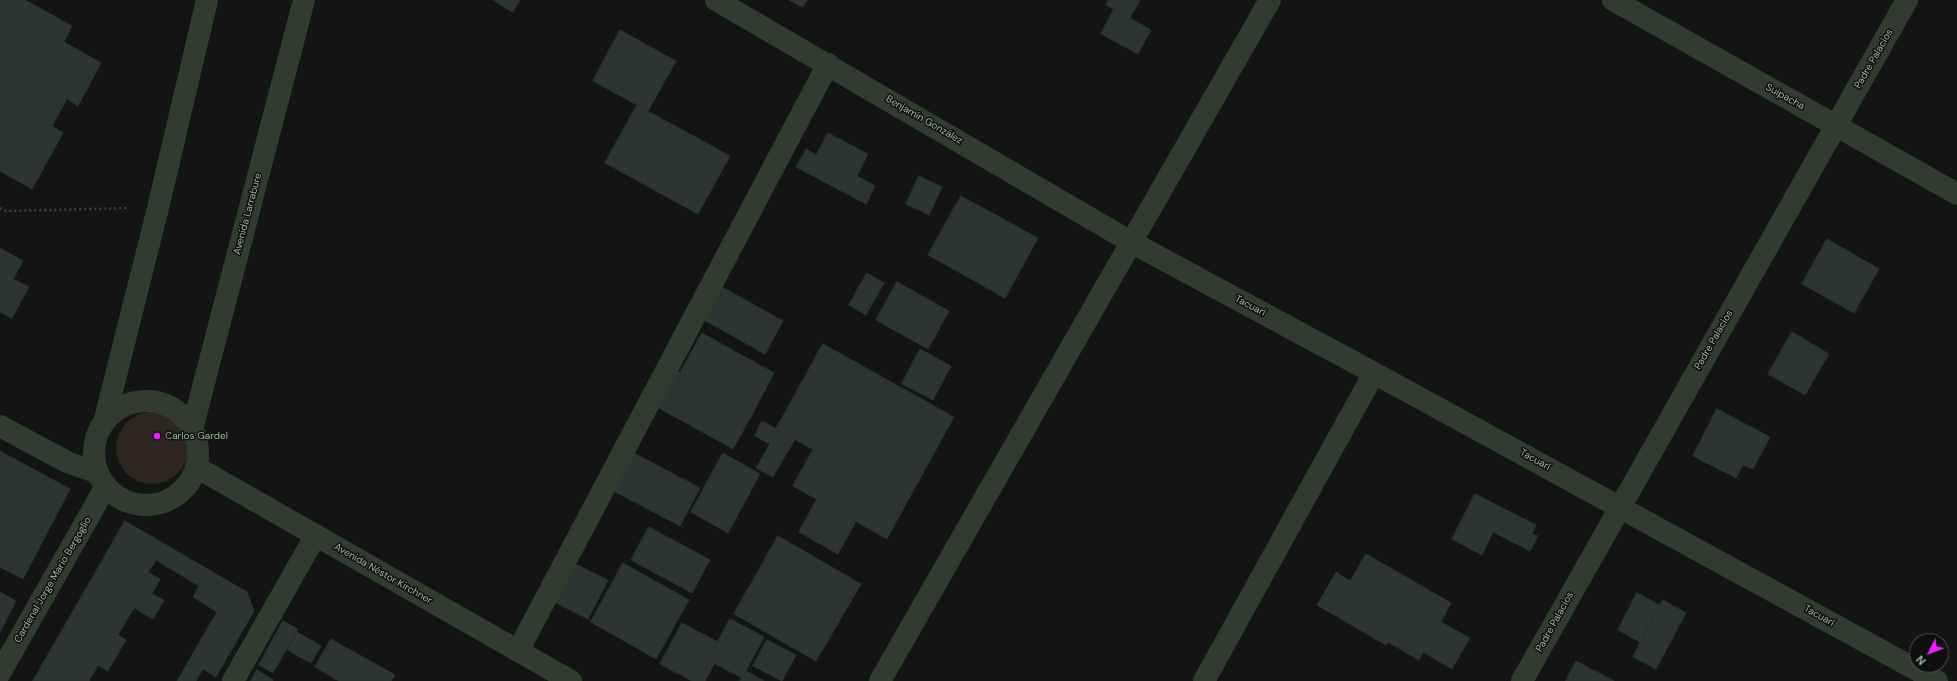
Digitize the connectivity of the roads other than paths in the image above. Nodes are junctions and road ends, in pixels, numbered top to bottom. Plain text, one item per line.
1 (207, 0) edge
2 (304, 0) edge
3 (716, 0) edge
4 (1270, 0) edge
5 (1613, 0) edge
6 (1907, 0) edge
7 (828, 64) junction
8 (1836, 126) junction
9 (1957, 194) edge
10 (1131, 242) junction
11 (1374, 373) junction
12 (105, 419) junction
13 (0, 426) edge
14 (192, 429) junction
15 (196, 468) junction
16 (102, 480) junction
17 (1620, 507) junction
18 (316, 536) junction
19 (518, 651) junction
20 (0, 673) edge
21 (233, 681) edge
22 (571, 681) edge
23 (880, 681) edge
24 (1204, 681) edge
25 (1522, 681) edge
26 (1938, 681) edge

1 - 12 street
2 - 14 street, Avenida Larrabure
3 - 7 street, Benjamín González
4 - 10 street
5 - 8 street, Suipacha
6 - 8 street, Padre Palacios
7 - 10 street, Benjamín González
7 - 19 street
8 - 9 street, Suipacha
8 - 17 street, Padre Palacios
10 - 11 street, Tacuarí
10 - 23 street
11 - 17 street, Tacuarí
11 - 24 street
12 - 14 street
12 - 16 street
13 - 16 street
14 - 15 street
15 - 16 street
15 - 18 street, Avenida Néstor Kirchner
16 - 20 street, Cardenal Jorge Mario Bergoglio
17 - 25 street, Padre Palacios
17 - 26 street, Tacuarí
18 - 19 street, Avenida Néstor Kirchner
18 - 21 street
19 - 22 street, Avenida Néstor Kirchner

